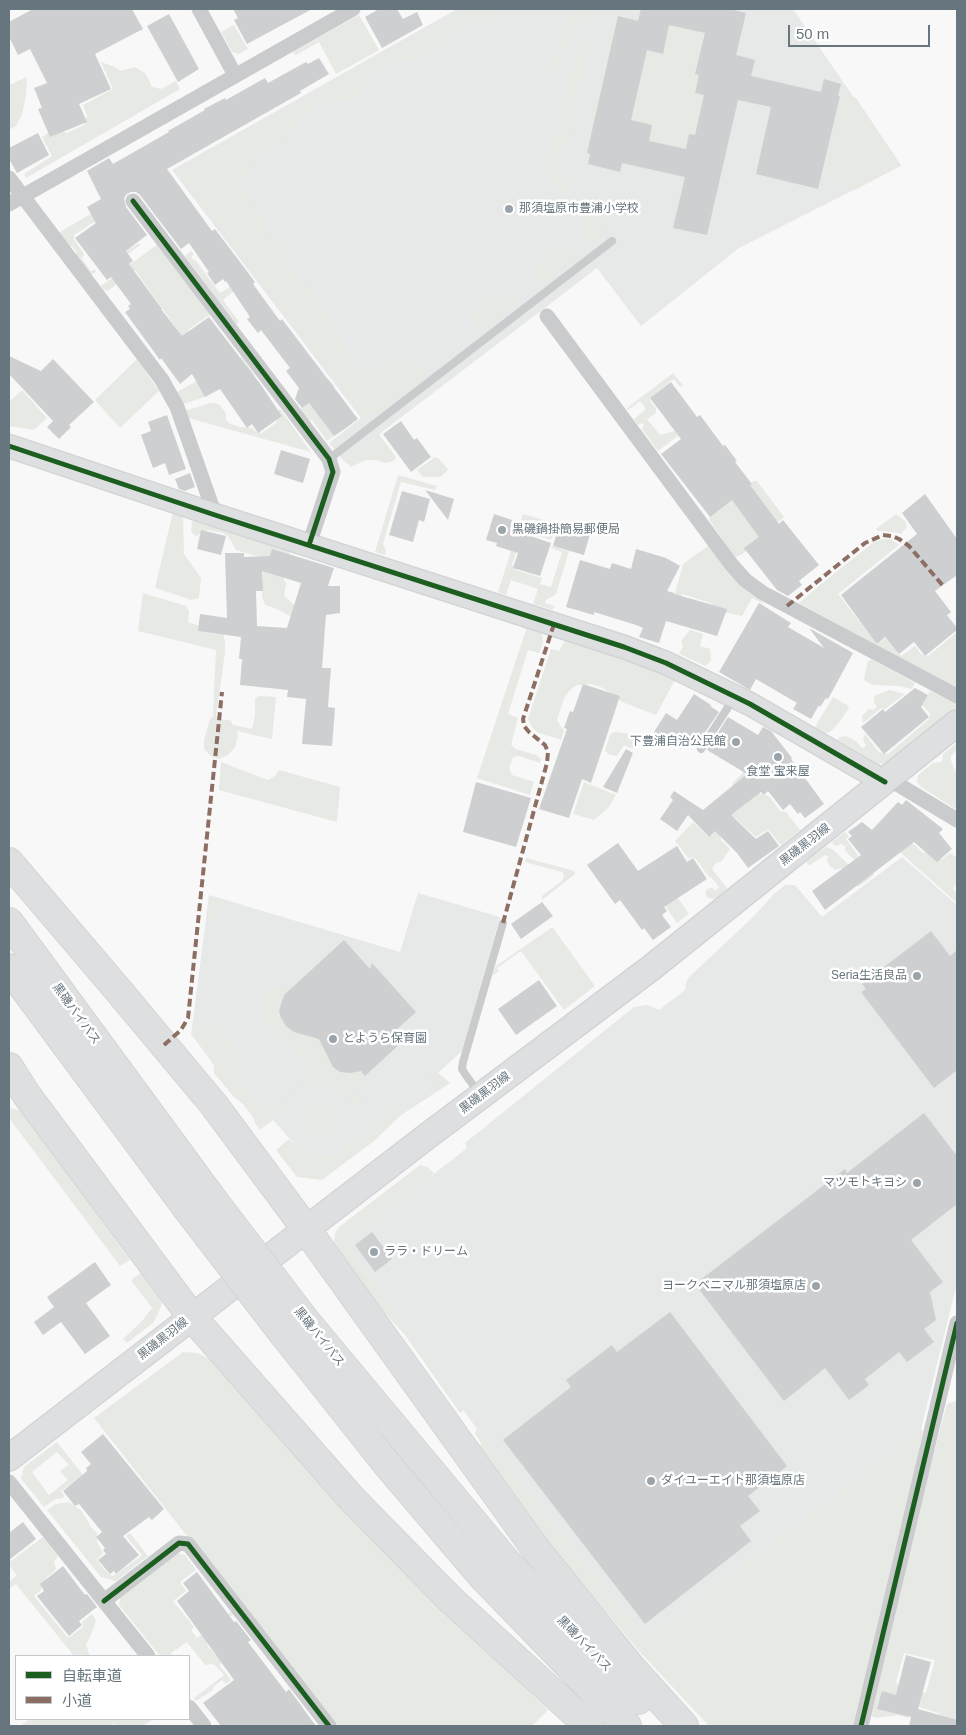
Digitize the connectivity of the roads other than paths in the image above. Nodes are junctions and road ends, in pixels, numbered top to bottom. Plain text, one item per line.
1 (199, 9) edge
2 (353, 9) edge
3 (235, 75) junction
4 (9, 178) edge
5 (22, 195) junction
6 (133, 201) dead end
7 (9, 204) edge
8 (612, 241) dead end
9 (547, 316) dead end
10 (9, 446) edge
11 (328, 459) junction
12 (215, 515) junction
13 (309, 545) junction
14 (735, 696) junction
15 (957, 696) edge
16 (957, 724) edge
17 (701, 749) dead end
18 (887, 781) junction
19 (957, 820) edge
20 (9, 862) edge
21 (9, 922) edge
22 (503, 923) dead end
23 (9, 968) edge
24 (9, 1067) edge
25 (17, 1095) edge
26 (481, 1096) junction
27 (197, 1200) junction
28 (306, 1229) junction
29 (192, 1317) junction
30 (957, 1323) edge
31 (295, 1328) junction
32 (950, 1385) edge
33 (9, 1458) edge
34 (9, 1482) edge
35 (104, 1601) junction
36 (147, 1655) edge
37 (190, 1708) edge
38 (204, 1726) edge
39 (329, 1726) edge
40 (588, 1726) edge
41 (627, 1726) edge
42 (663, 1726) edge
43 (684, 1726) edge
44 (861, 1726) edge

1 - 3 street
2 - 3 street
3 - 5 street
4 - 5 street
5 - 7 street
5 - 12 street
6 - 11 street
8 - 11 lane
9 - 15 street
10 - 12 street
11 - 13 street
12 - 13 street
13 - 14 street
14 - 17 lane
14 - 18 street
16 - 18 main road, 黒磯黒羽線
18 - 19 street
18 - 26 main road, 黒磯黒羽線
20 - 28 highway
21 - 27 highway, 黒磯バイパス
22 - 26 lane
23 - 27 highway, 黒磯バイパス
24 - 25 highway
25 - 29 highway
26 - 28 main road, 黒磯黒羽線
27 - 31 highway, 黒磯バイパス, bridge
28 - 29 main road, 黒磯黒羽線
28 - 43 highway
29 - 33 main road, 黒磯黒羽線
29 - 40 highway
30 - 32 street
31 - 41 highway, 黒磯バイパス
31 - 42 highway, 黒磯バイパス
32 - 44 street
34 - 35 street
35 - 36 street
35 - 39 street
37 - 38 street

